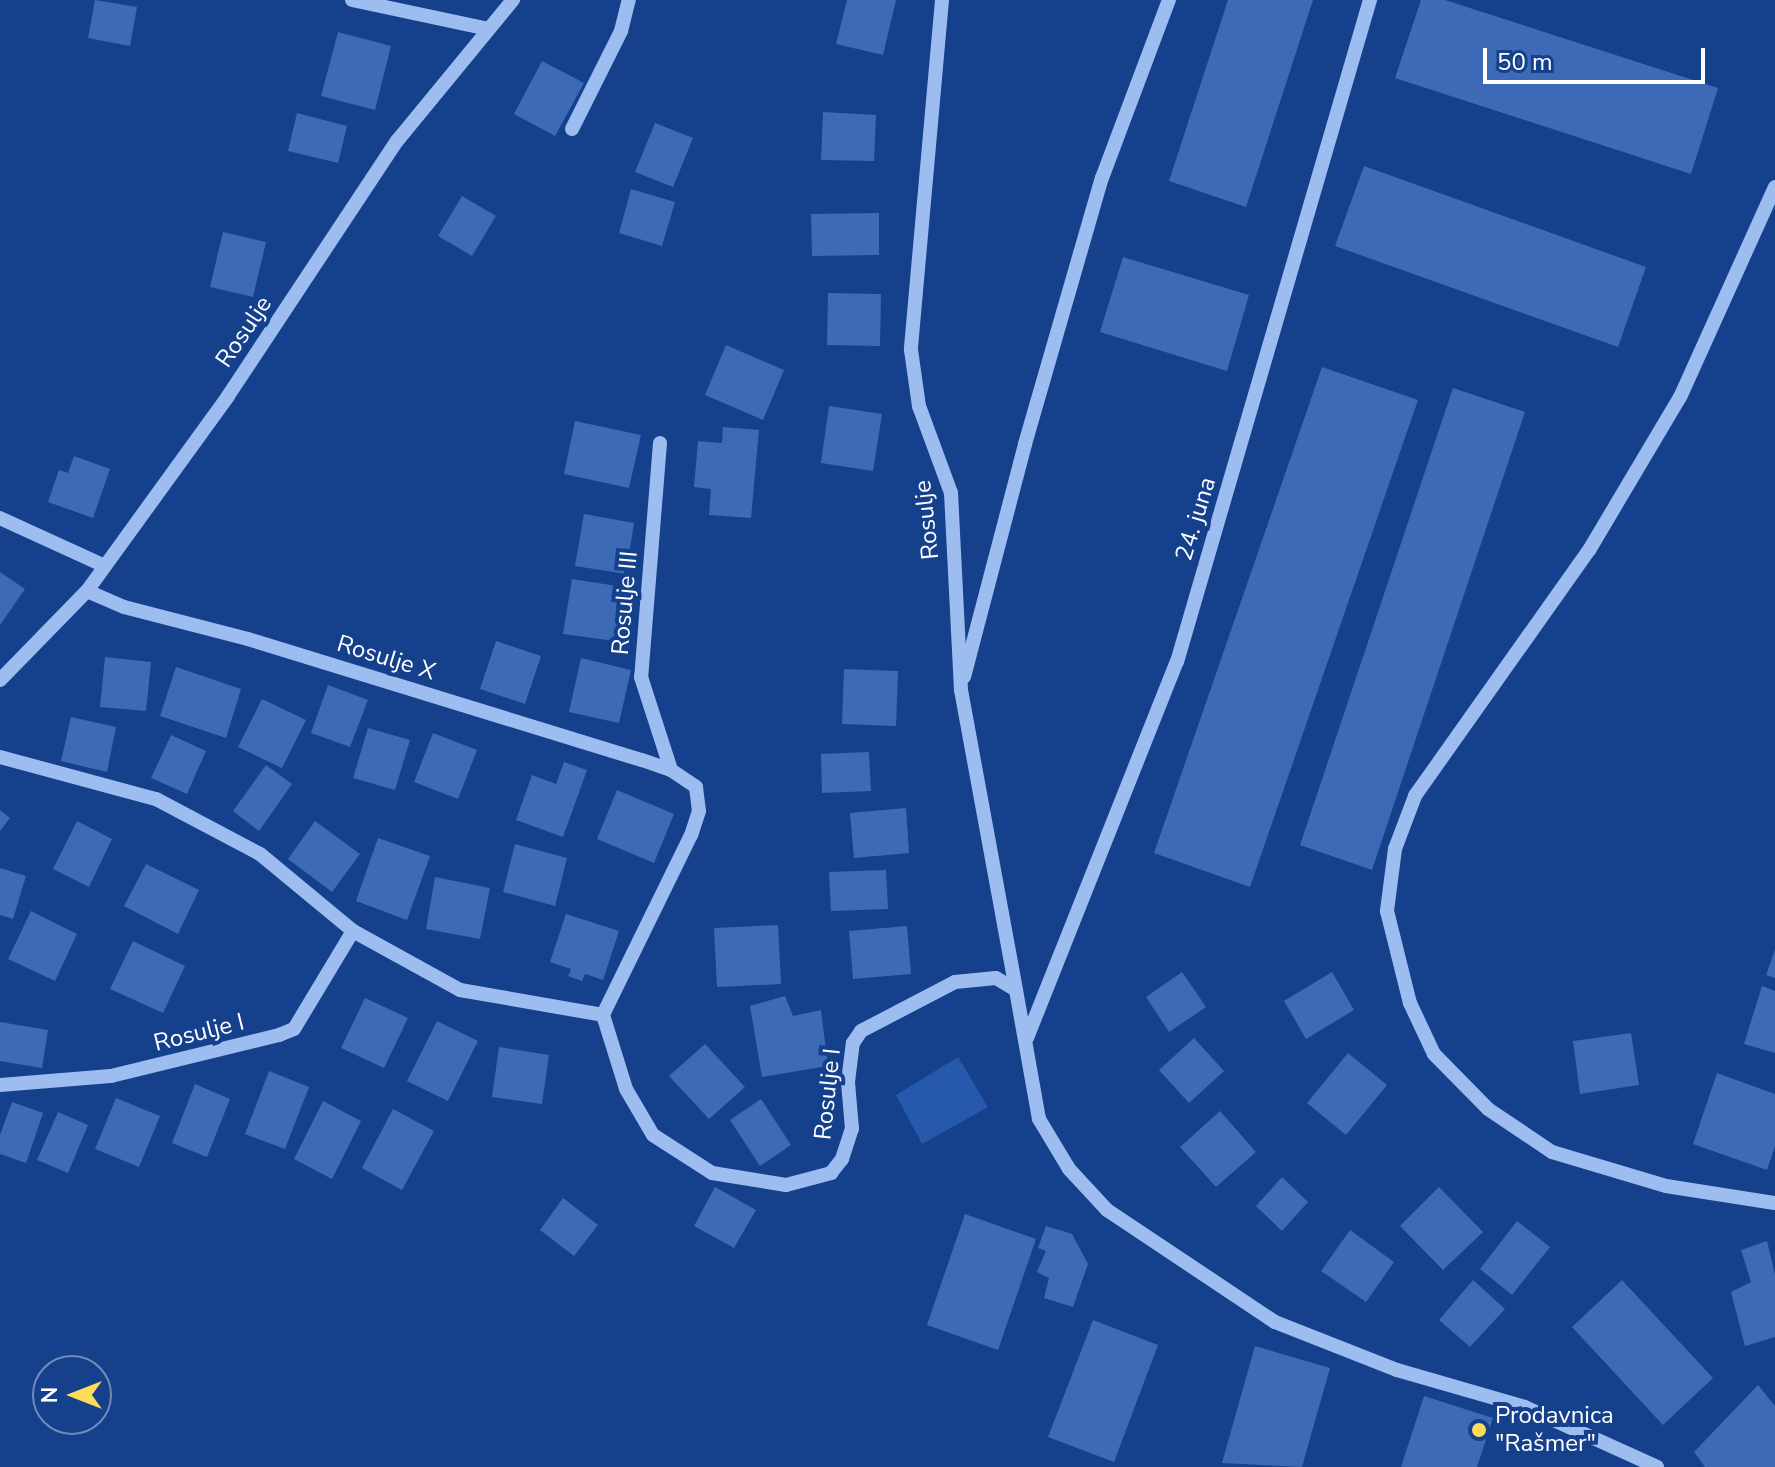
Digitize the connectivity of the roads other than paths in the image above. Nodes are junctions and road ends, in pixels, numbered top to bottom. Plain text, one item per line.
1 (352, 0) edge
2 (513, 0) edge
3 (629, 0) edge
4 (942, 0) edge
5 (1169, 0) edge
6 (1370, 0) edge
7 (488, 29) junction
8 (572, 129) dead end
9 (1775, 187) edge
10 (660, 443) dead end
11 (0, 518) edge
12 (105, 566) junction
13 (87, 591) junction
14 (0, 680) edge
15 (961, 690) junction
16 (0, 757) edge
17 (671, 770) junction
18 (353, 931) junction
19 (1016, 990) junction
20 (603, 1015) junction
21 (1027, 1038) junction
22 (0, 1085) edge
23 (1775, 1203) edge
24 (1657, 1467) edge

1 - 7 street
2 - 7 street, Rosulje
3 - 8 street
4 - 15 street, Rosulje
5 - 15 street
6 - 21 street, 24. juna
7 - 12 street, Rosulje
9 - 23 street
10 - 17 street, Rosulje III
11 - 12 street
12 - 13 street, Rosulje
13 - 14 street, Rosulje
13 - 17 street, Rosulje X
15 - 19 street, Rosulje
16 - 18 street
17 - 20 street, Rosulje III
18 - 20 street
18 - 22 street, Rosulje I
19 - 20 street, Rosulje I
19 - 21 street
21 - 24 street

